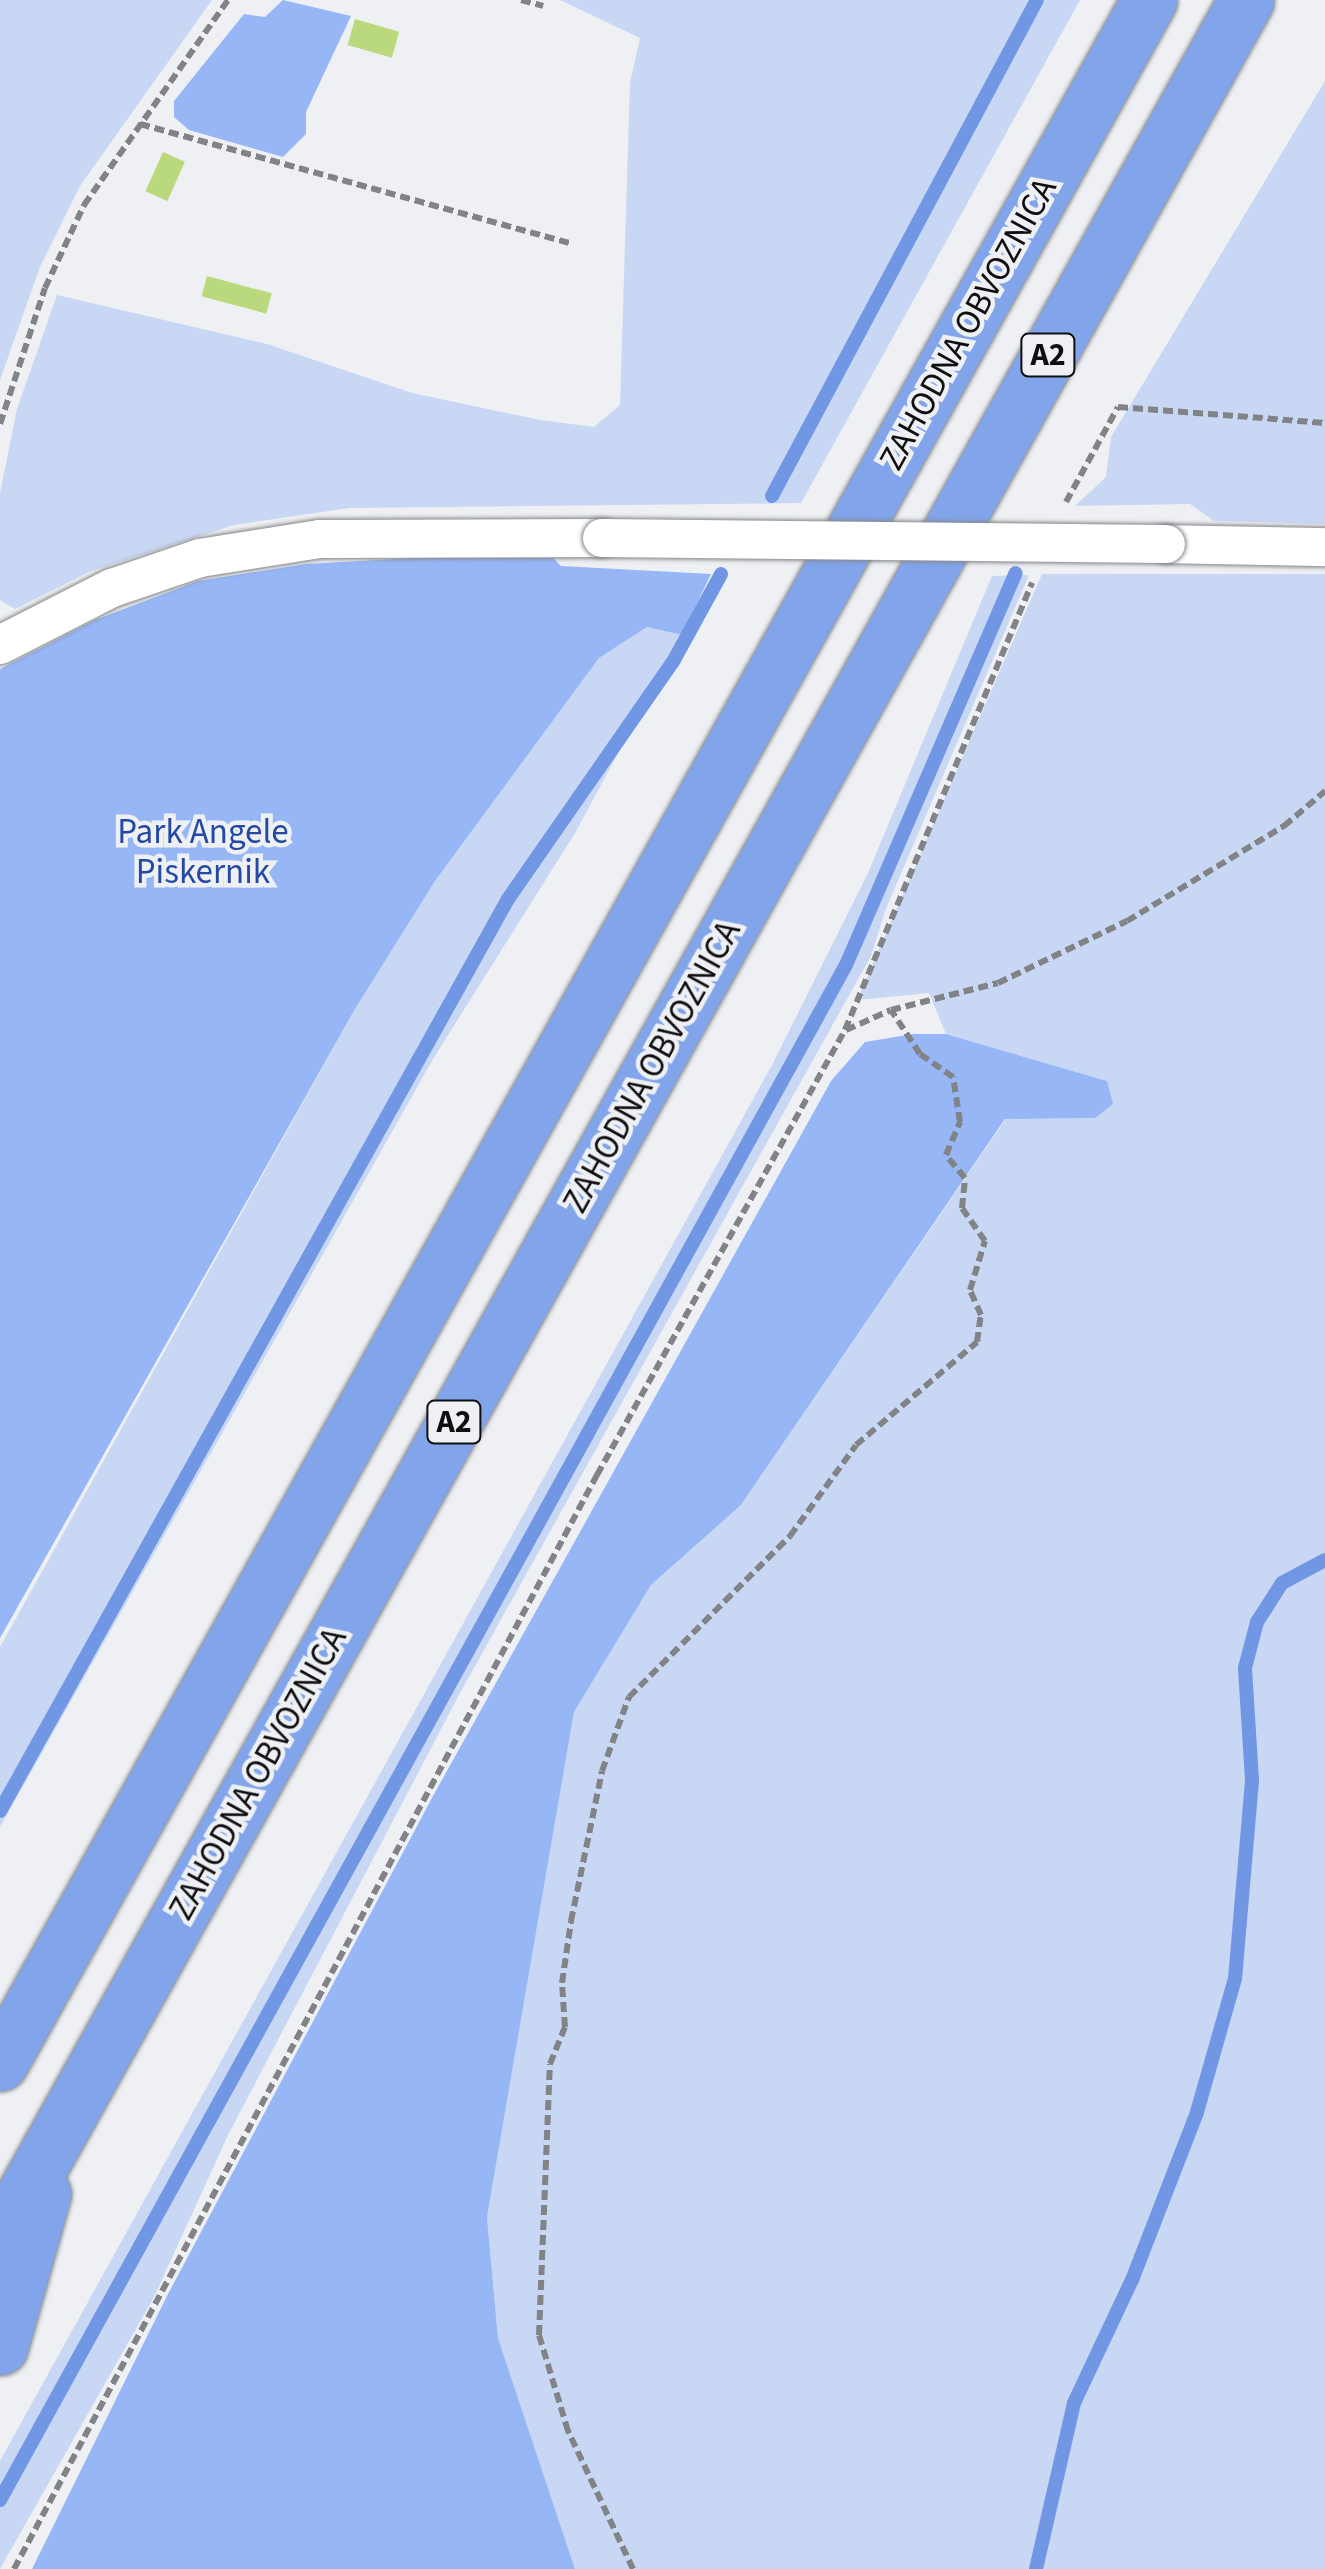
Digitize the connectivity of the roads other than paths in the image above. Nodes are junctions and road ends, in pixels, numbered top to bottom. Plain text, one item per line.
1 (1149, 0) edge
2 (1246, 0) edge
3 (1325, 546) edge
4 (0, 645) edge
5 (0, 2064) edge
6 (58, 2133) junction
7 (0, 2238) edge
8 (0, 2346) edge

1 - 5 highway, ZAHODNA OBVOZNICA / A2
2 - 6 highway, ZAHODNA OBVOZNICA / A2
3 - 4 street, bridge
6 - 7 highway, A2
6 - 8 highway

